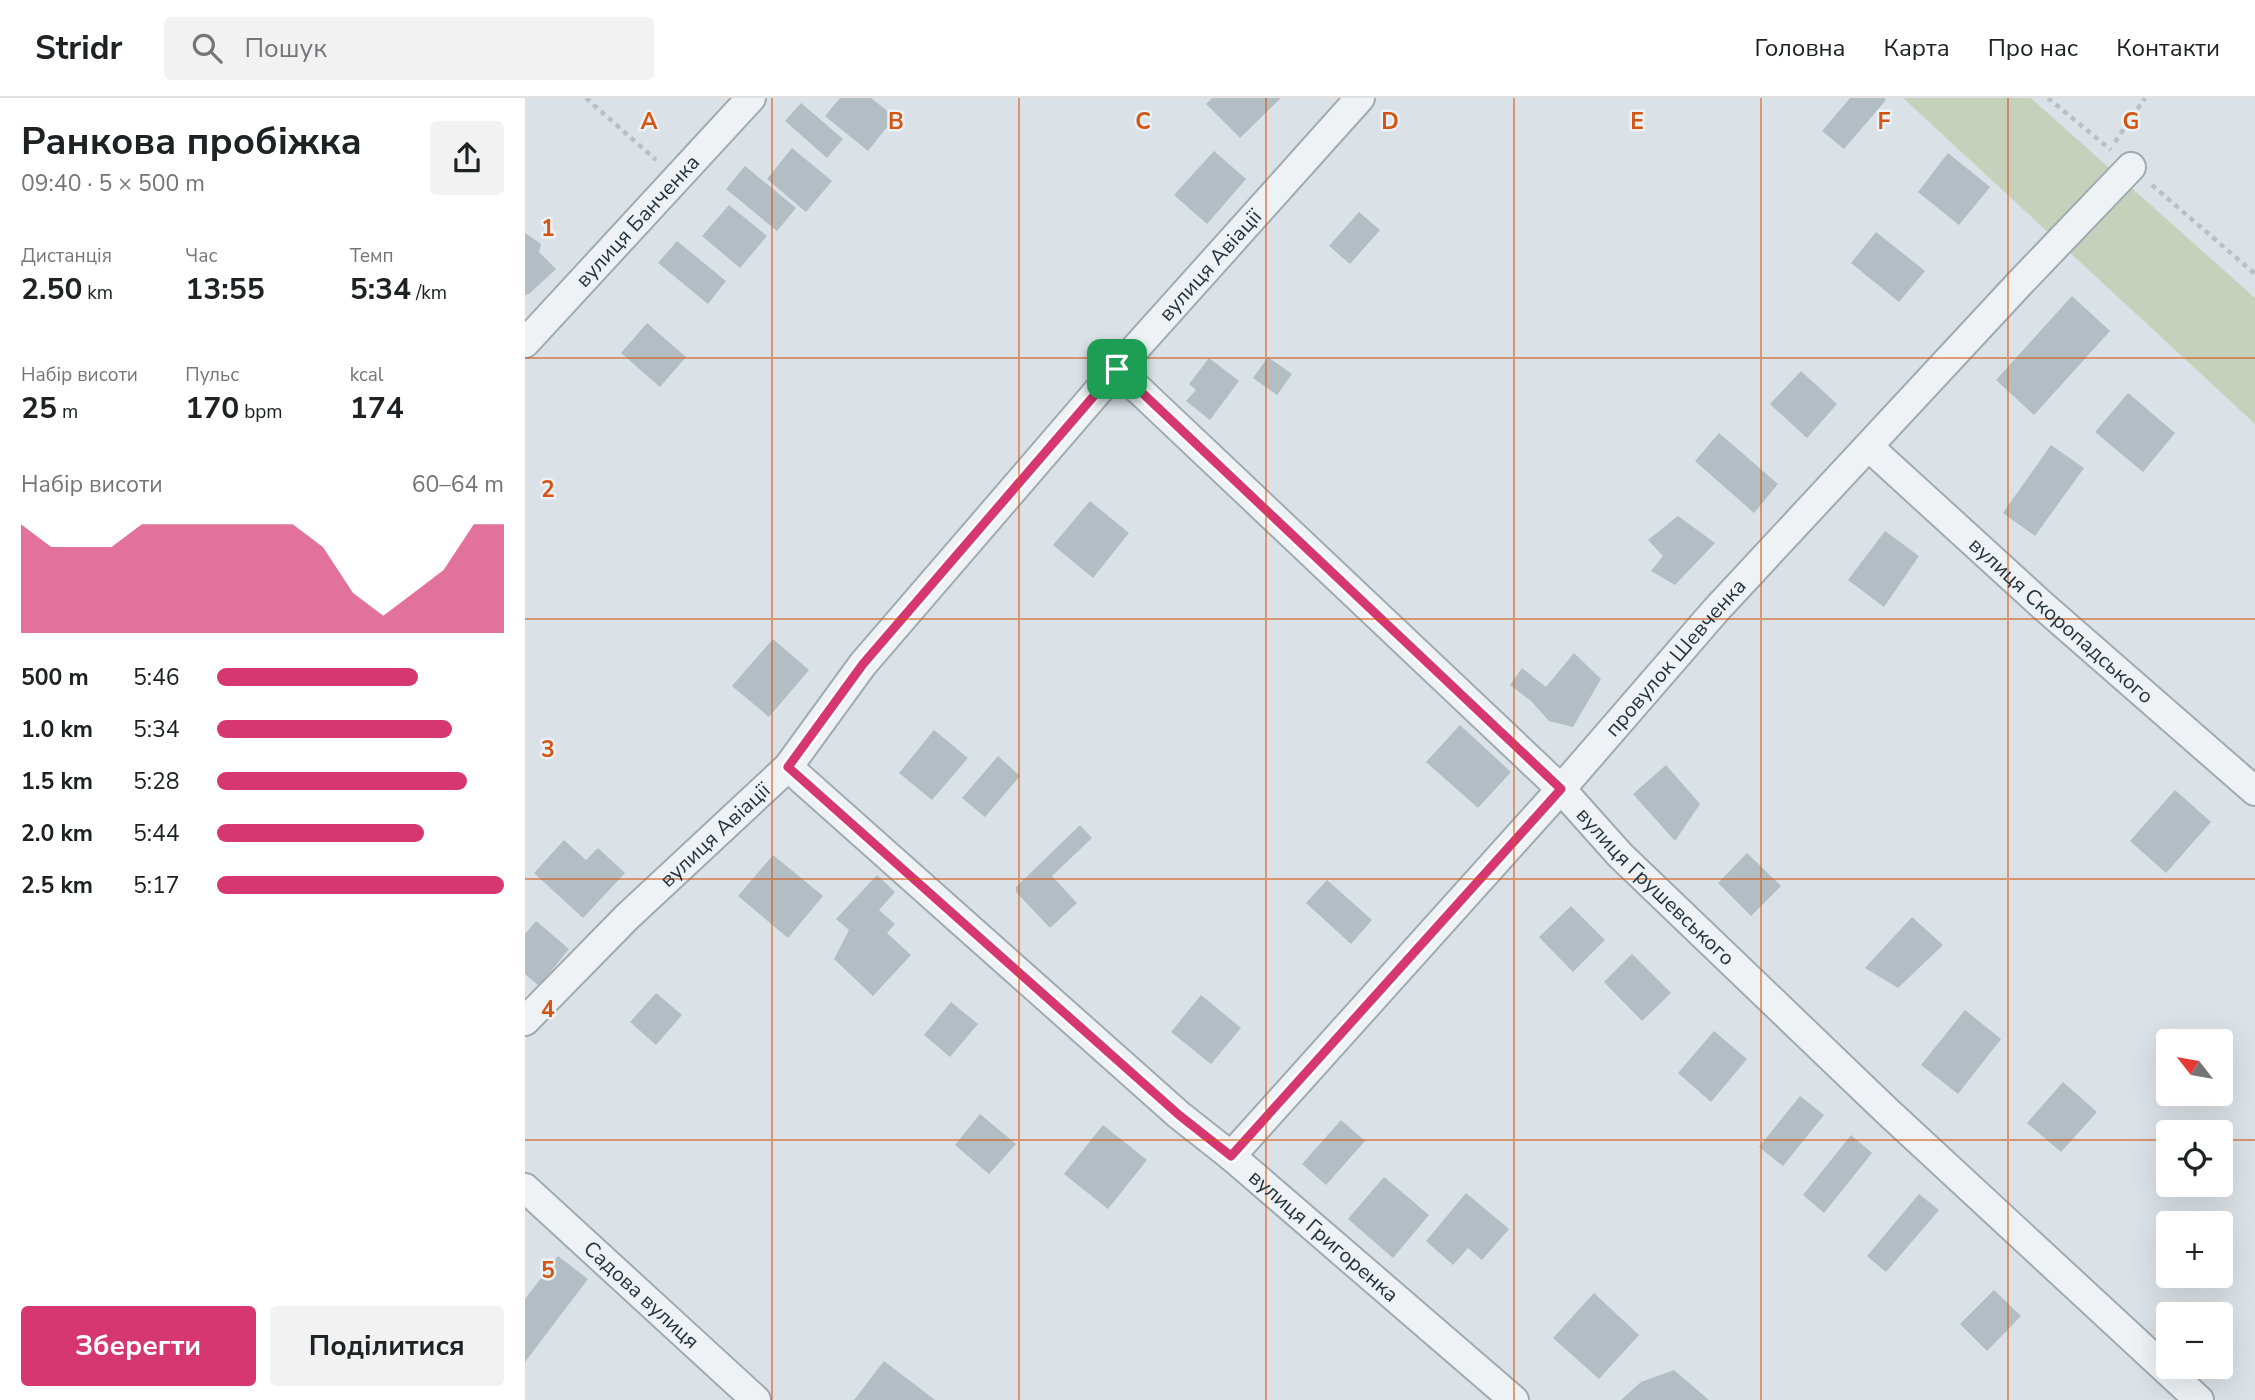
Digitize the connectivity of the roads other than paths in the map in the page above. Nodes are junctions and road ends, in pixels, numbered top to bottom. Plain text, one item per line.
1 (751, 98) edge
2 (1360, 98) edge
3 (2131, 167) dead end
4 (525, 343) edge
5 (1117, 369) junction
6 (1869, 447) junction
7 (788, 767) junction
8 (1561, 789) junction
9 (2255, 791) edge
10 (525, 1021) edge
11 (1231, 1156) junction
12 (525, 1188) edge
13 (756, 1400) edge
14 (1514, 1400) edge
15 (2199, 1400) edge

1 - 4 street, вулиця Банченка
2 - 5 street, вулиця Авіації
3 - 6 street, провулок Шевченка
5 - 7 street, вулиця Авіації
5 - 8 street, вулиця Грушевського
6 - 8 street, провулок Шевченка
6 - 9 street, вулиця Скоропадського
7 - 10 street, вулиця Авіації
7 - 11 street, вулиця Григоренка
8 - 11 street, провулок Шевченка
8 - 15 street, вулиця Грушевського
11 - 14 street, вулиця Григоренка
12 - 13 street, Садова вулиця

